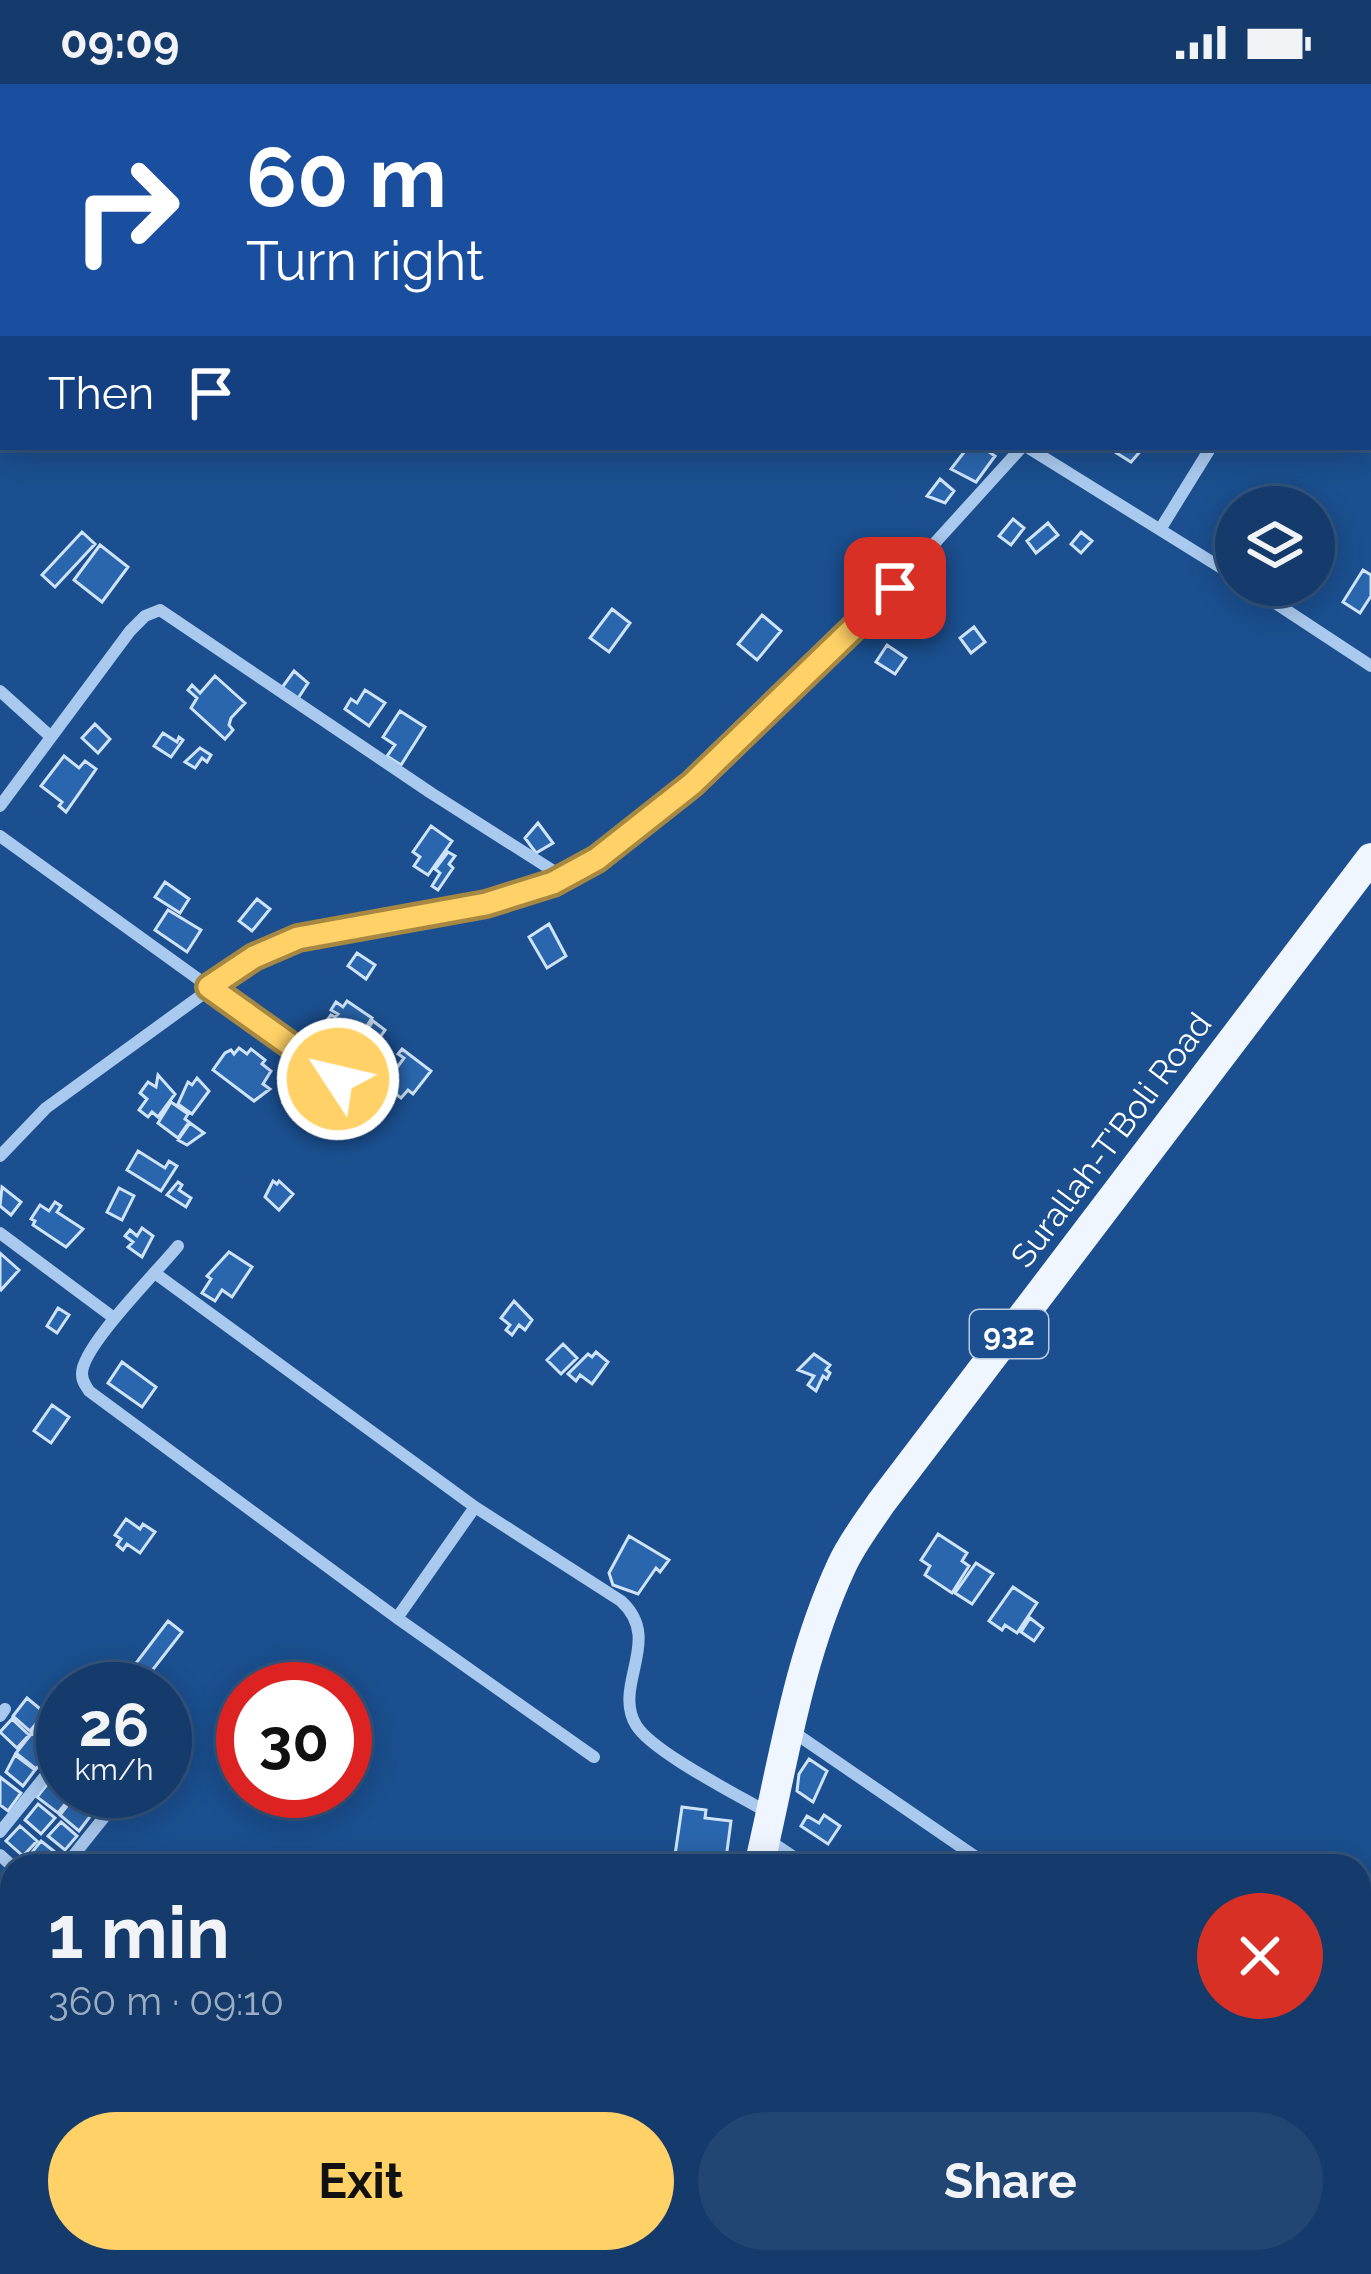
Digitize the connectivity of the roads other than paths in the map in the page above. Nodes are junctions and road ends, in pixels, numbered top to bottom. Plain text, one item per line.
1 (1022, 450) edge
2 (1030, 450) edge
3 (1209, 450) edge
4 (1161, 528) junction
5 (1215, 563) edge
6 (1280, 606) edge
7 (1371, 666) edge
8 (0, 691) edge
9 (50, 736) junction
10 (0, 806) edge
11 (0, 836) edge
12 (1371, 858) edge
13 (563, 878) junction
14 (209, 987) junction
15 (338, 1079) dead end
16 (0, 1156) edge
17 (0, 1233) edge
18 (178, 1246) dead end
19 (156, 1274) junction
20 (114, 1318) junction
21 (475, 1507) junction
22 (397, 1618) junction
23 (788, 1729) junction
24 (594, 1757) dead end
25 (36, 1787) edge
26 (103, 1818) edge
27 (0, 1832) edge
28 (765, 1840) edge
29 (74, 1854) edge
30 (970, 1854) edge

1 - 13 street
2 - 4 street
3 - 4 street
4 - 5 street
6 - 7 street
8 - 9 street
9 - 10 street
9 - 13 street
11 - 14 street
12 - 23 main road, Surallah-T'Boli Road / 932
13 - 14 street
14 - 15 street
14 - 16 street
17 - 20 street
18 - 19 street
19 - 20 street
19 - 21 street
20 - 22 street
21 - 22 street
21 - 28 street
22 - 24 street
23 - 28 main road, Surallah-T'Boli Road / 932
23 - 30 street
25 - 27 street
26 - 29 street

